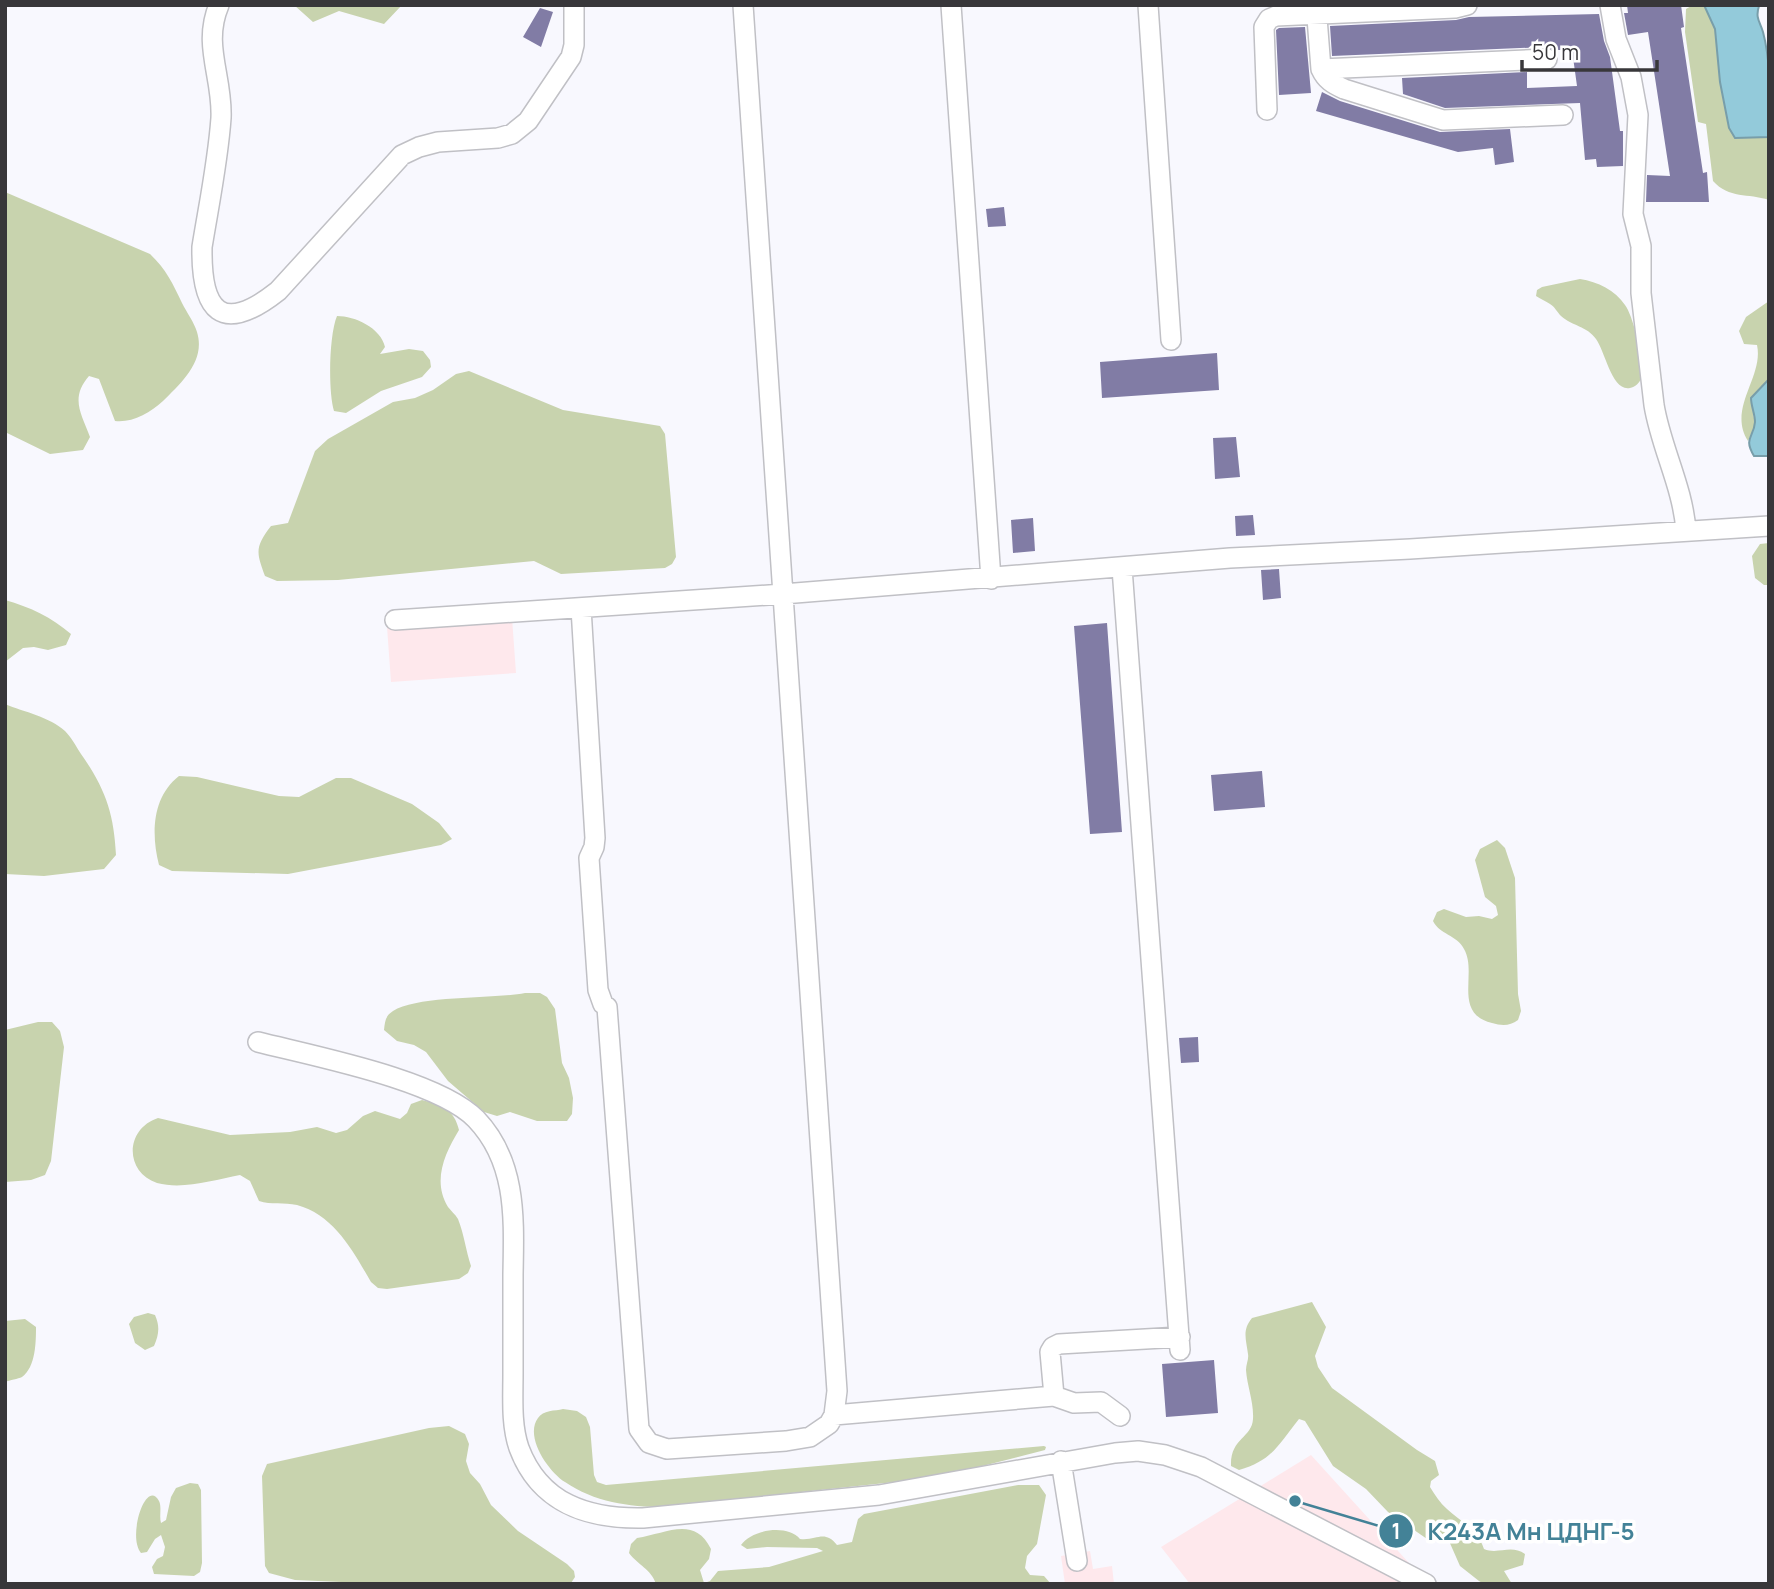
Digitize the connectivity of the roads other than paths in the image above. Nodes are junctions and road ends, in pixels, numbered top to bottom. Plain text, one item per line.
1 (219, 5) edge
2 (574, 5) edge
3 (743, 5) edge
4 (951, 5) edge
5 (1148, 5) edge
6 (1467, 5) edge
7 (1610, 5) edge
8 (1316, 10) edge
9 (1548, 59) dead end
10 (1321, 69) junction
11 (1267, 110) dead end
12 (1563, 115) dead end
13 (1171, 340) dead end
14 (1769, 526) edge
15 (1686, 531) junction
16 (1122, 568) junction
17 (991, 579) junction
18 (783, 594) junction
19 (581, 608) junction
20 (395, 620) dead end
21 (258, 1042) dead end
22 (1054, 1396) junction
23 (834, 1415) junction
24 (1120, 1416) dead end
25 (1061, 1461) junction
26 (1077, 1561) dead end
27 (1426, 1584) edge

1 - 2 lane
3 - 18 lane
4 - 17 lane
5 - 13 lane
6 - 8 lane
7 - 15 lane
8 - 10 lane
8 - 11 lane
9 - 10 lane
10 - 12 lane
14 - 15 lane
15 - 16 lane
16 - 17 lane
16 - 22 lane
17 - 18 lane
18 - 19 lane
18 - 23 lane
19 - 20 lane
19 - 23 lane
21 - 25 lane
22 - 23 lane
22 - 24 lane
25 - 26 lane
25 - 27 lane

